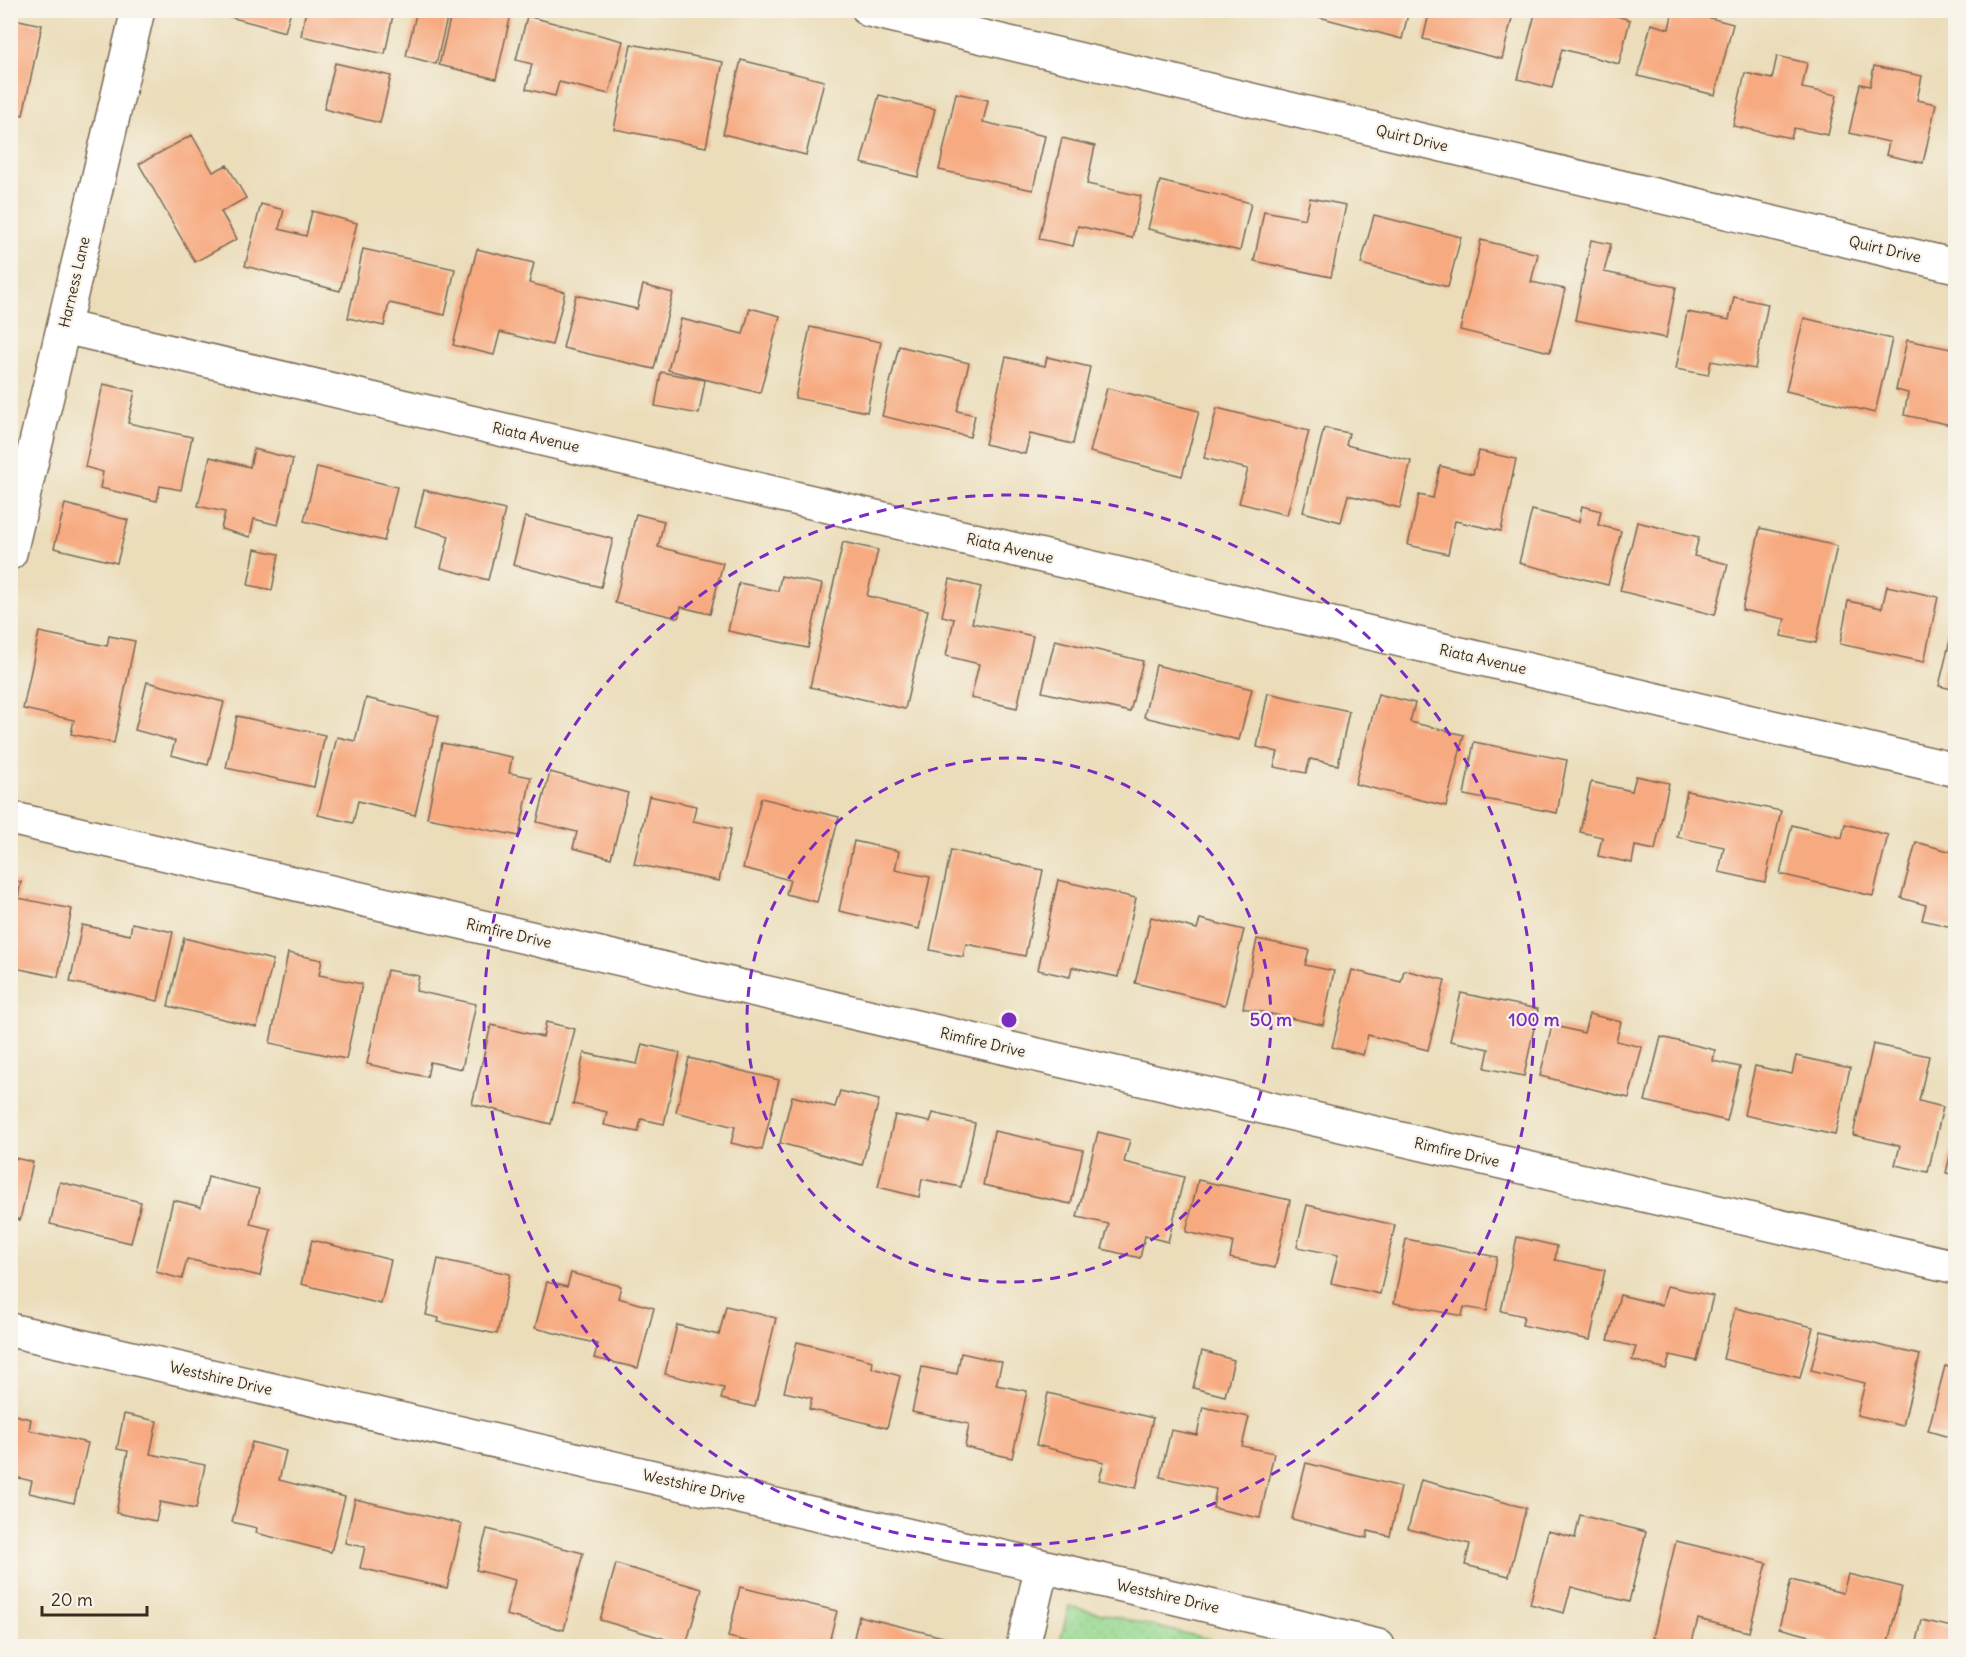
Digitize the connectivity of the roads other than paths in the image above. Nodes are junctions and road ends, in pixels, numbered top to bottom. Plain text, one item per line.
1 (138, 10) edge
2 (869, 10) edge
3 (1956, 266) edge
4 (64, 327) junction
5 (10, 553) edge
6 (1956, 770) edge
7 (10, 818) edge
8 (1956, 1267) edge
9 (10, 1330) edge
10 (1042, 1566) junction
11 (1023, 1647) edge
12 (1377, 1647) edge

1 - 4 street, Harness Lane
2 - 3 street, Quirt Drive
4 - 5 street, Harness Lane
4 - 6 street, Riata Avenue
7 - 8 street, Rimfire Drive
9 - 10 street, Westshire Drive
10 - 11 street
10 - 12 street, Westshire Drive

